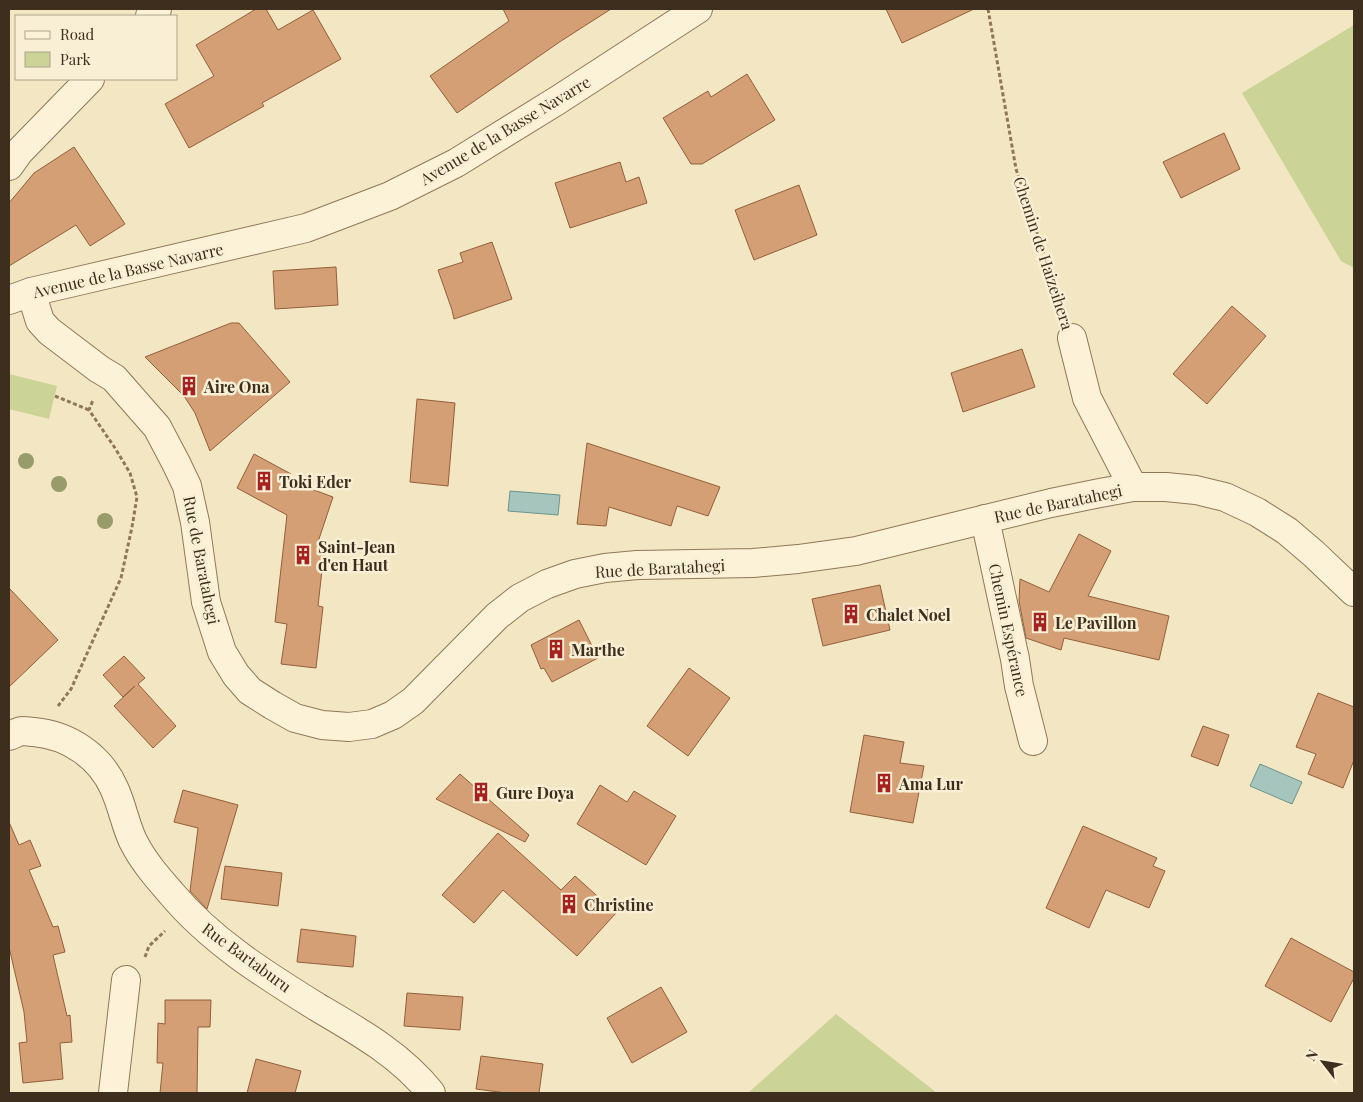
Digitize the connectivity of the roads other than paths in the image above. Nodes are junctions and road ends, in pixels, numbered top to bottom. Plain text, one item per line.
1 (698, 9) edge
2 (89, 80) edge
3 (9, 166) edge
4 (20, 296) edge
5 (1072, 338) road end
6 (1133, 487) junction
7 (985, 519) junction
8 (1354, 592) edge
9 (9, 736) edge
10 (1033, 741) dead end
11 (126, 980) road end
12 (113, 1093) edge
13 (431, 1093) edge

1 - 4 street, Avenue de la Basse Navarre
2 - 3 street
4 - 7 street, Rue de Baratahegi
5 - 6 street, Chemin de Haizeihera
6 - 7 street, Rue de Baratahegi
6 - 8 street, Rue de Baratahegi
7 - 10 street, Chemin Espérance
9 - 13 street, Rue Bartaburu
11 - 12 street

